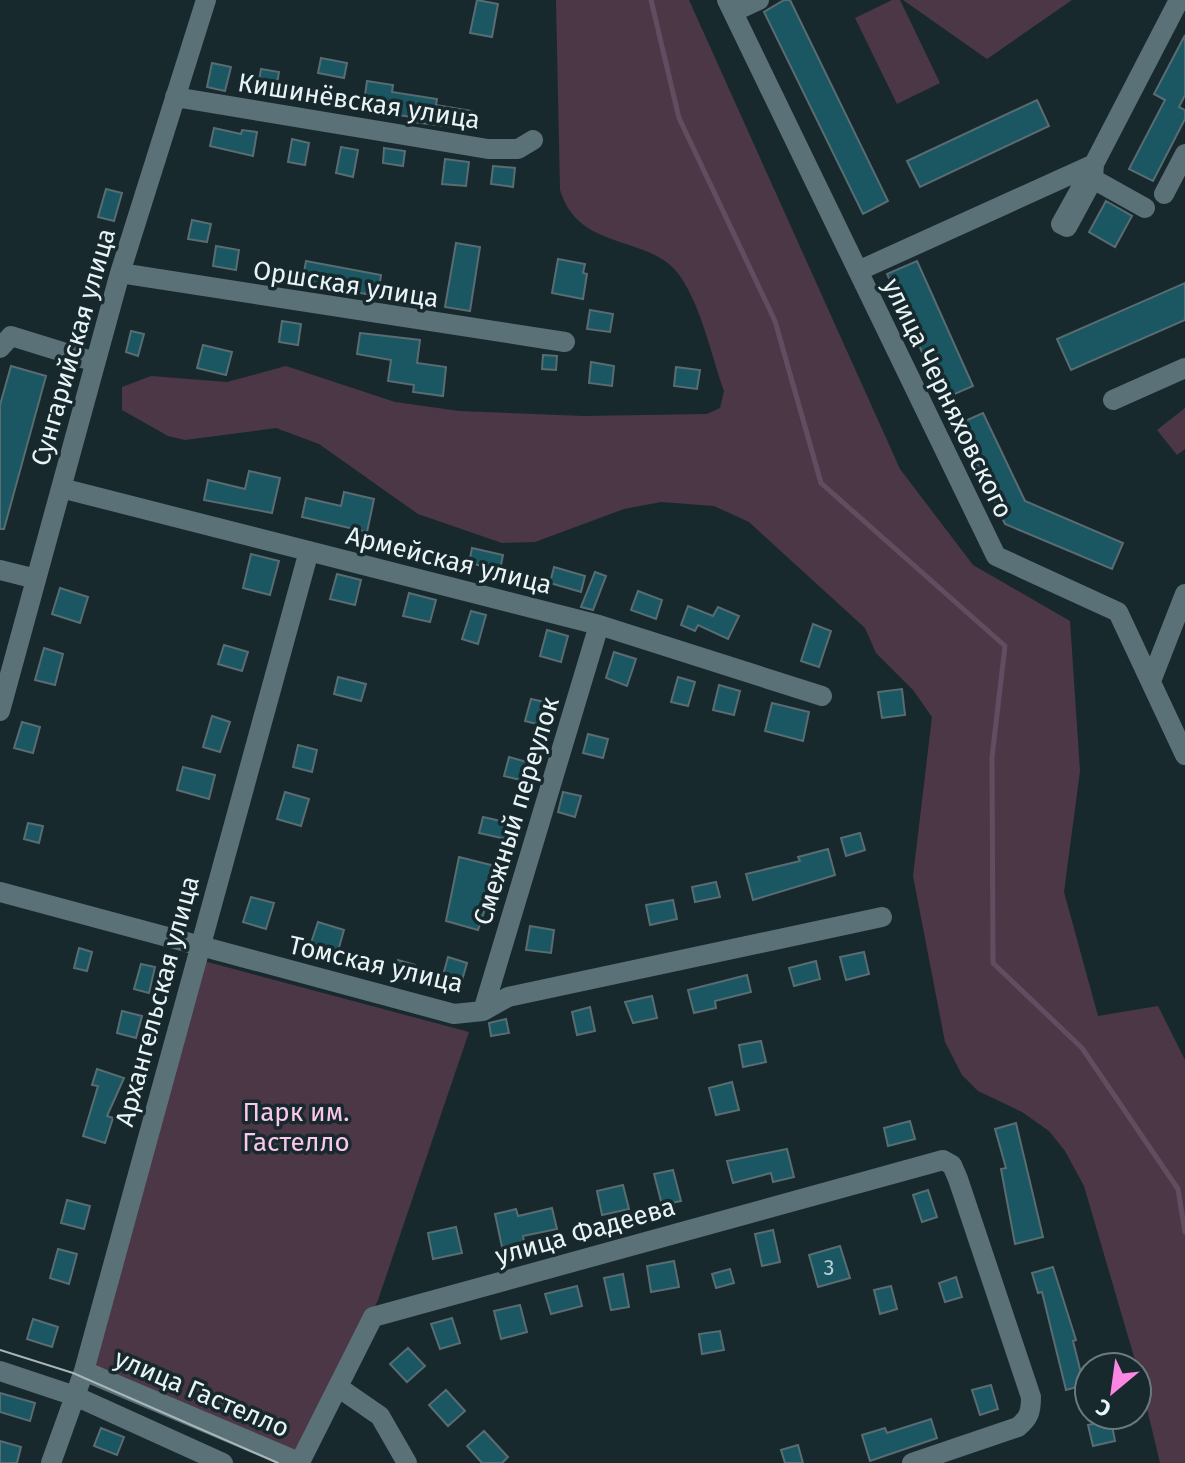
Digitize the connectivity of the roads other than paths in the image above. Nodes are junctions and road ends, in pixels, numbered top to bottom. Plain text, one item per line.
1 (206, 0) edge
2 (759, 0) edge
3 (1178, 0) edge
4 (730, 6) edge
5 (175, 97) junction
6 (533, 140) dead end
7 (1185, 154) edge
8 (1094, 172) junction
9 (1164, 194) dead end
10 (1145, 208) dead end
11 (858, 271) junction
12 (120, 273) junction
13 (565, 342) dead end
14 (0, 348) edge
15 (95, 362) junction
16 (1185, 368) edge
17 (1113, 400) dead end
18 (61, 488) junction
19 (309, 551) junction
20 (0, 570) edge
21 (36, 579) junction
22 (1185, 594) edge
23 (599, 625) junction
24 (1151, 681) junction
25 (822, 696) dead end
26 (0, 711) edge
27 (1185, 755) edge
28 (0, 892) edge
29 (882, 917) dead end
30 (197, 948) junction
31 (483, 1011) junction
32 (0, 1371) edge
33 (84, 1371) junction
34 (338, 1387) junction
35 (75, 1396) junction
36 (957, 1456) edge
37 (51, 1463) edge
38 (223, 1463) edge
39 (300, 1463) edge
40 (407, 1463) edge
41 (912, 1463) edge

1 - 5 street, Сунгарийская улица
2 - 4 street
3 - 8 street
4 - 11 street, улица Черняховского
5 - 6 street, Кишинёвская улица
5 - 12 street, Сунгарийская улица
7 - 9 street
8 - 10 street
8 - 11 street
11 - 24 street, улица Черняховского
12 - 13 street, Оршская улица
12 - 15 street, Сунгарийская улица
14 - 15 street
15 - 18 street, Сунгарийская улица
16 - 17 street
18 - 19 street, Армейская улица
18 - 21 street, Сунгарийская улица
19 - 23 street, Армейская улица
19 - 30 street, Архангельская улица
20 - 21 street
21 - 26 street, Сунгарийская улица
22 - 24 street
23 - 25 street, Армейская улица
23 - 31 street, Смежный переулок
24 - 27 street, улица Черняховского
28 - 30 street, Томская улица
29 - 31 street, Томская улица
30 - 31 street, Томская улица
30 - 33 street, Архангельская улица
32 - 35 street
33 - 35 street, Архангельская улица
33 - 39 street, улица Гастелло
34 - 36 street, улица Фадеева
34 - 39 street, улица Фадеева
34 - 40 street
35 - 37 street, Архангельская улица
35 - 38 street
36 - 41 street

